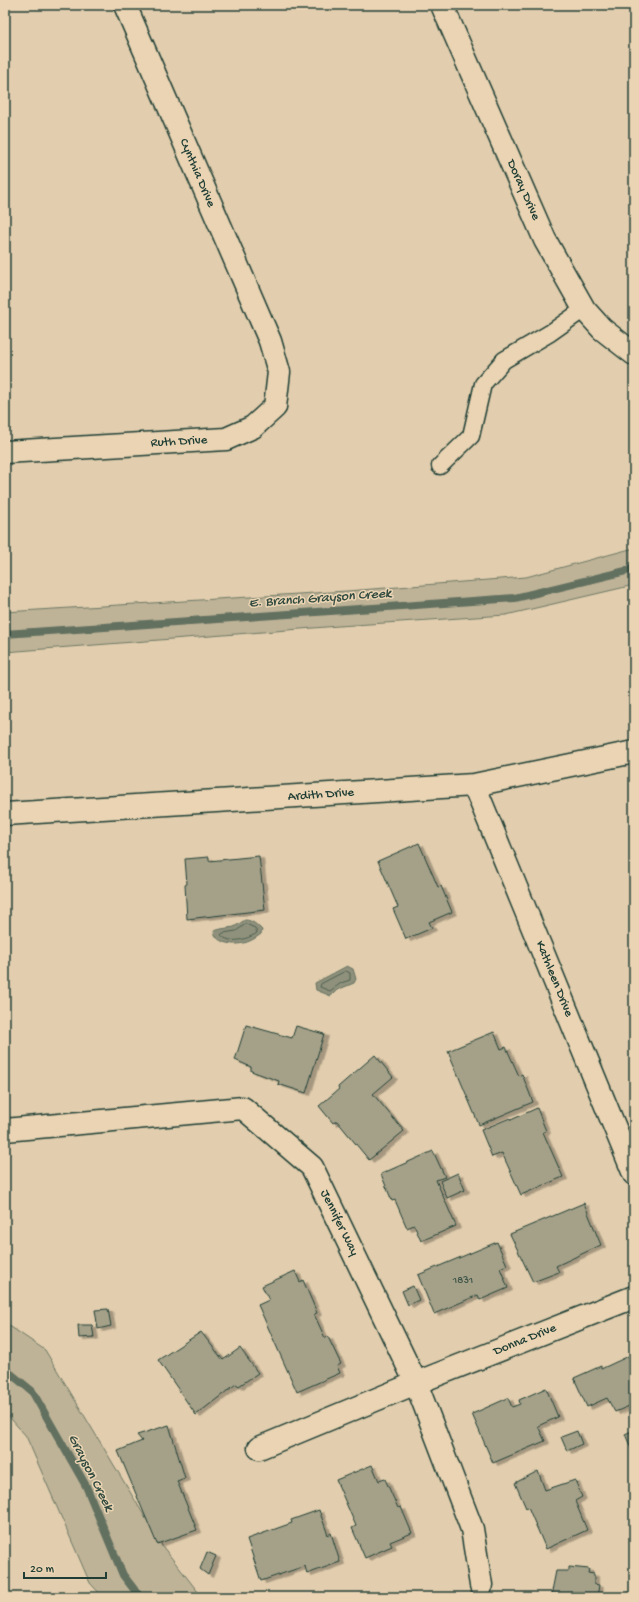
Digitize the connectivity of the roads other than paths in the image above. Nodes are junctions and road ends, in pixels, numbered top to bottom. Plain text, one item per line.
1 (125, 5) edge
2 (442, 5) edge
3 (584, 309) junction
4 (270, 340) joint
5 (634, 354) edge
6 (5, 452) edge
7 (440, 466) dead end
8 (634, 752) edge
9 (474, 785) junction
10 (5, 814) edge
11 (5, 1130) edge
12 (634, 1174) edge
13 (634, 1297) edge
14 (416, 1383) junction
15 (259, 1448) dead end
16 (481, 1585) dead end

1 - 4 street, Cynthia Drive
2 - 3 street, Doray Drive
3 - 5 street, Doray Drive
3 - 7 lane
4 - 6 street, Ruth Drive
8 - 9 street, Ardith Drive
9 - 10 street, Ardith Drive
9 - 12 street, Kathleen Drive
11 - 14 street, Jennifer Way
13 - 14 street, Donna Drive
14 - 15 street, Donna Drive
14 - 16 street, Jennifer Way

